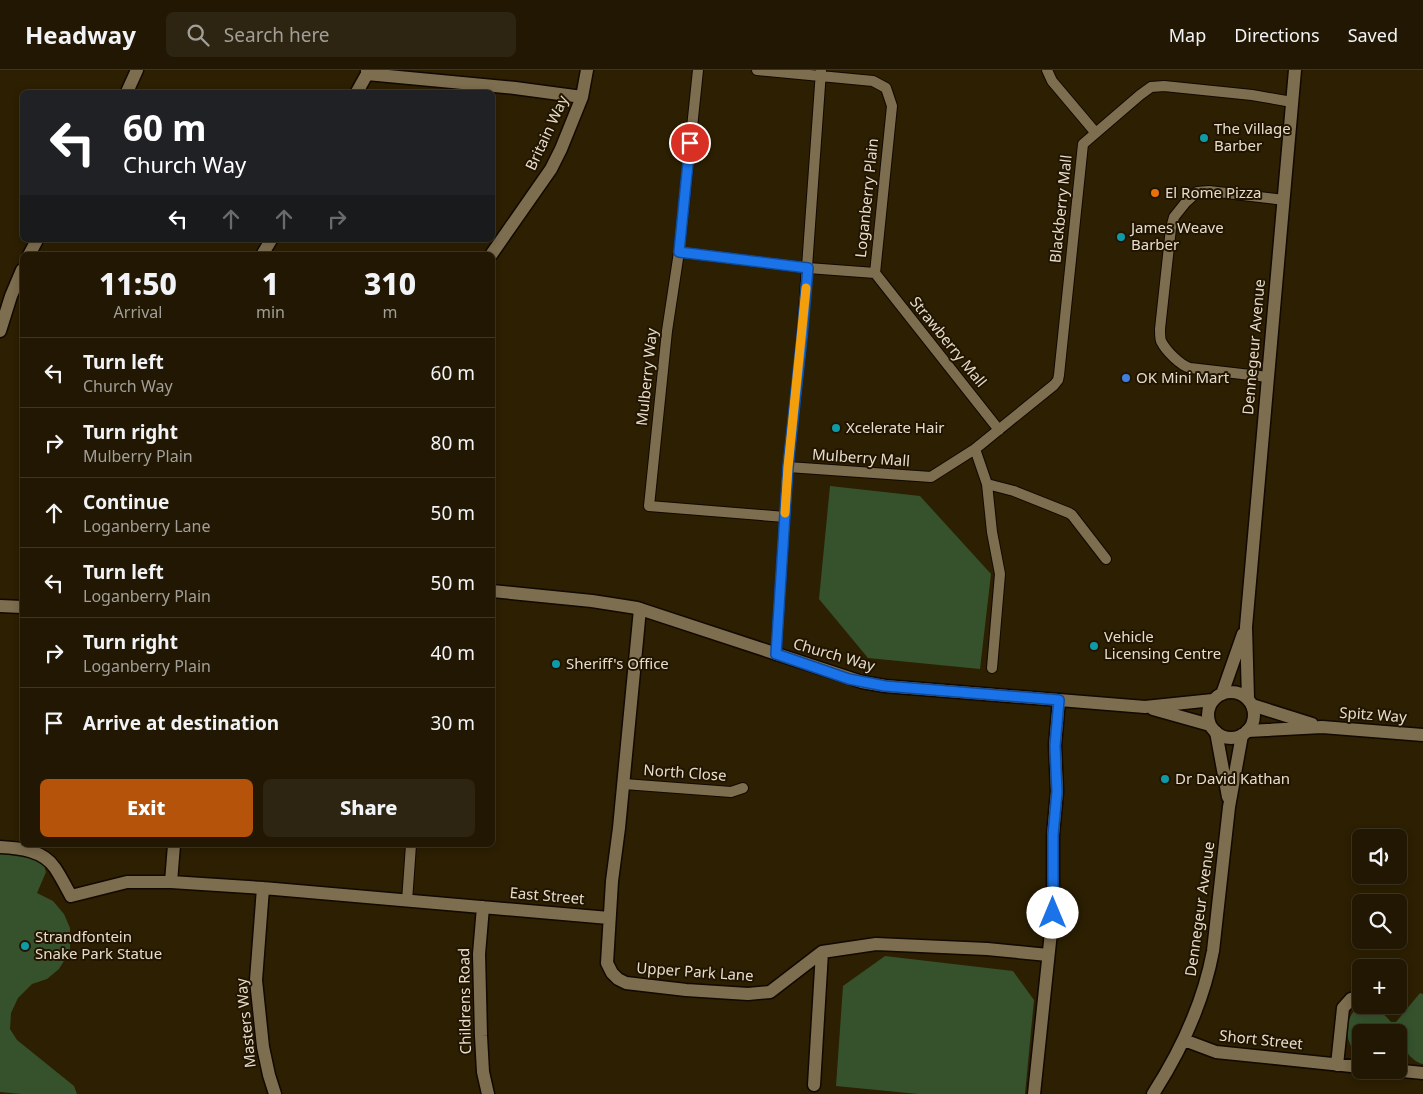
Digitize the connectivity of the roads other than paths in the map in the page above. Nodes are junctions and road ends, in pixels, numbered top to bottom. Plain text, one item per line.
1 (137, 70) edge
2 (587, 70) edge
3 (698, 70) edge
4 (757, 70) edge
5 (1048, 70) edge
6 (1295, 70) edge
7 (367, 72) edge
8 (821, 73) edge
9 (129, 90) edge
10 (358, 90) edge
11 (582, 97) junction
12 (1292, 102) junction
13 (1095, 132) junction
14 (1284, 200) junction
15 (493, 252) edge
16 (679, 252) junction
17 (808, 268) junction
18 (874, 273) junction
19 (20, 274) edge
20 (0, 331) edge
21 (1268, 377) junction
22 (999, 430) junction
23 (974, 448) junction
24 (788, 467) junction
25 (986, 484) junction
26 (785, 517) junction
27 (1106, 559) dead end
28 (495, 591) edge
29 (0, 606) edge
30 (20, 607) edge
31 (640, 609) junction
32 (1246, 628) junction
33 (776, 654) junction
34 (992, 668) dead end
35 (1218, 697) junction
36 (1059, 700) junction
37 (1250, 702) junction
38 (1145, 707) junction
39 (1322, 727) junction
40 (1213, 729) junction
41 (1244, 733) junction
42 (1423, 735) edge
43 (624, 784) junction
44 (743, 788) dead end
45 (1229, 807) junction
46 (0, 847) edge
47 (174, 847) edge
48 (412, 847) edge
49 (171, 882) junction
50 (263, 888) junction
51 (407, 901) junction
52 (483, 907) junction
53 (610, 918) junction
54 (822, 952) junction
55 (1048, 955) junction
56 (1352, 999) edge
57 (1184, 1040) junction
58 (1337, 1065) junction
59 (1352, 1066) edge
60 (1407, 1071) edge
61 (1423, 1073) edge
62 (814, 1085) dead end
63 (275, 1094) edge
64 (488, 1094) edge
65 (1034, 1094) edge
66 (1153, 1094) edge

1 - 9 street
2 - 11 street, Britain Way
3 - 16 lane
4 - 8 lane, Loganberry Plain
5 - 13 lane
6 - 12 street, Dennegeur Avenue
7 - 10 street
7 - 11 street
8 - 17 lane
8 - 18 lane, Loganberry Plain
11 - 15 street, Britain Way
12 - 13 lane, Blackberry Mall
12 - 14 street, Dennegeur Avenue
13 - 22 lane, Blackberry Mall
14 - 21 street, Dennegeur Avenue
14 - 21 lane
16 - 17 lane, Loganberry Plain
16 - 26 lane, Mulberry Way
17 - 18 lane, Loganberry Plain
17 - 24 lane
18 - 22 lane, Strawberry Mall
19 - 20 street
21 - 32 street, Dennegeur Avenue
22 - 23 lane
23 - 24 lane, Mulberry Mall
23 - 25 lane
24 - 26 lane
25 - 27 lane
25 - 34 lane
26 - 33 lane
28 - 31 street, Church Way
29 - 30 street
31 - 33 street, Church Way
31 - 43 street
32 - 35 street, Dennegeur Avenue
32 - 37 street, Dennegeur Avenue
33 - 36 street, Church Way
35 - 37 street
35 - 38 street, Church Way
35 - 40 street
36 - 38 street, Church Way
36 - 55 street
37 - 39 street, Spitz Way
37 - 41 street
38 - 40 street, Church Way
39 - 41 street, Spitz Way
39 - 42 street, Spitz Way
40 - 41 street
40 - 45 street, Dennegeur Avenue
41 - 45 street, Dennegeur Avenue
43 - 44 lane, North Close
43 - 53 street
45 - 57 street, Dennegeur Avenue
46 - 49 street, East Street
47 - 49 street
48 - 51 lane
49 - 50 street, East Street
50 - 51 street, East Street
50 - 63 street, Masters Way
51 - 52 street, East Street
52 - 53 street, East Street
52 - 64 street, Childrens Road
53 - 54 street, Upper Park Lane
54 - 55 street, Upper Park Lane
54 - 62 street
55 - 65 street
56 - 58 street
57 - 58 street, Short Street
57 - 66 street, Dennegeur Avenue
58 - 59 street, Short Street
60 - 61 street

